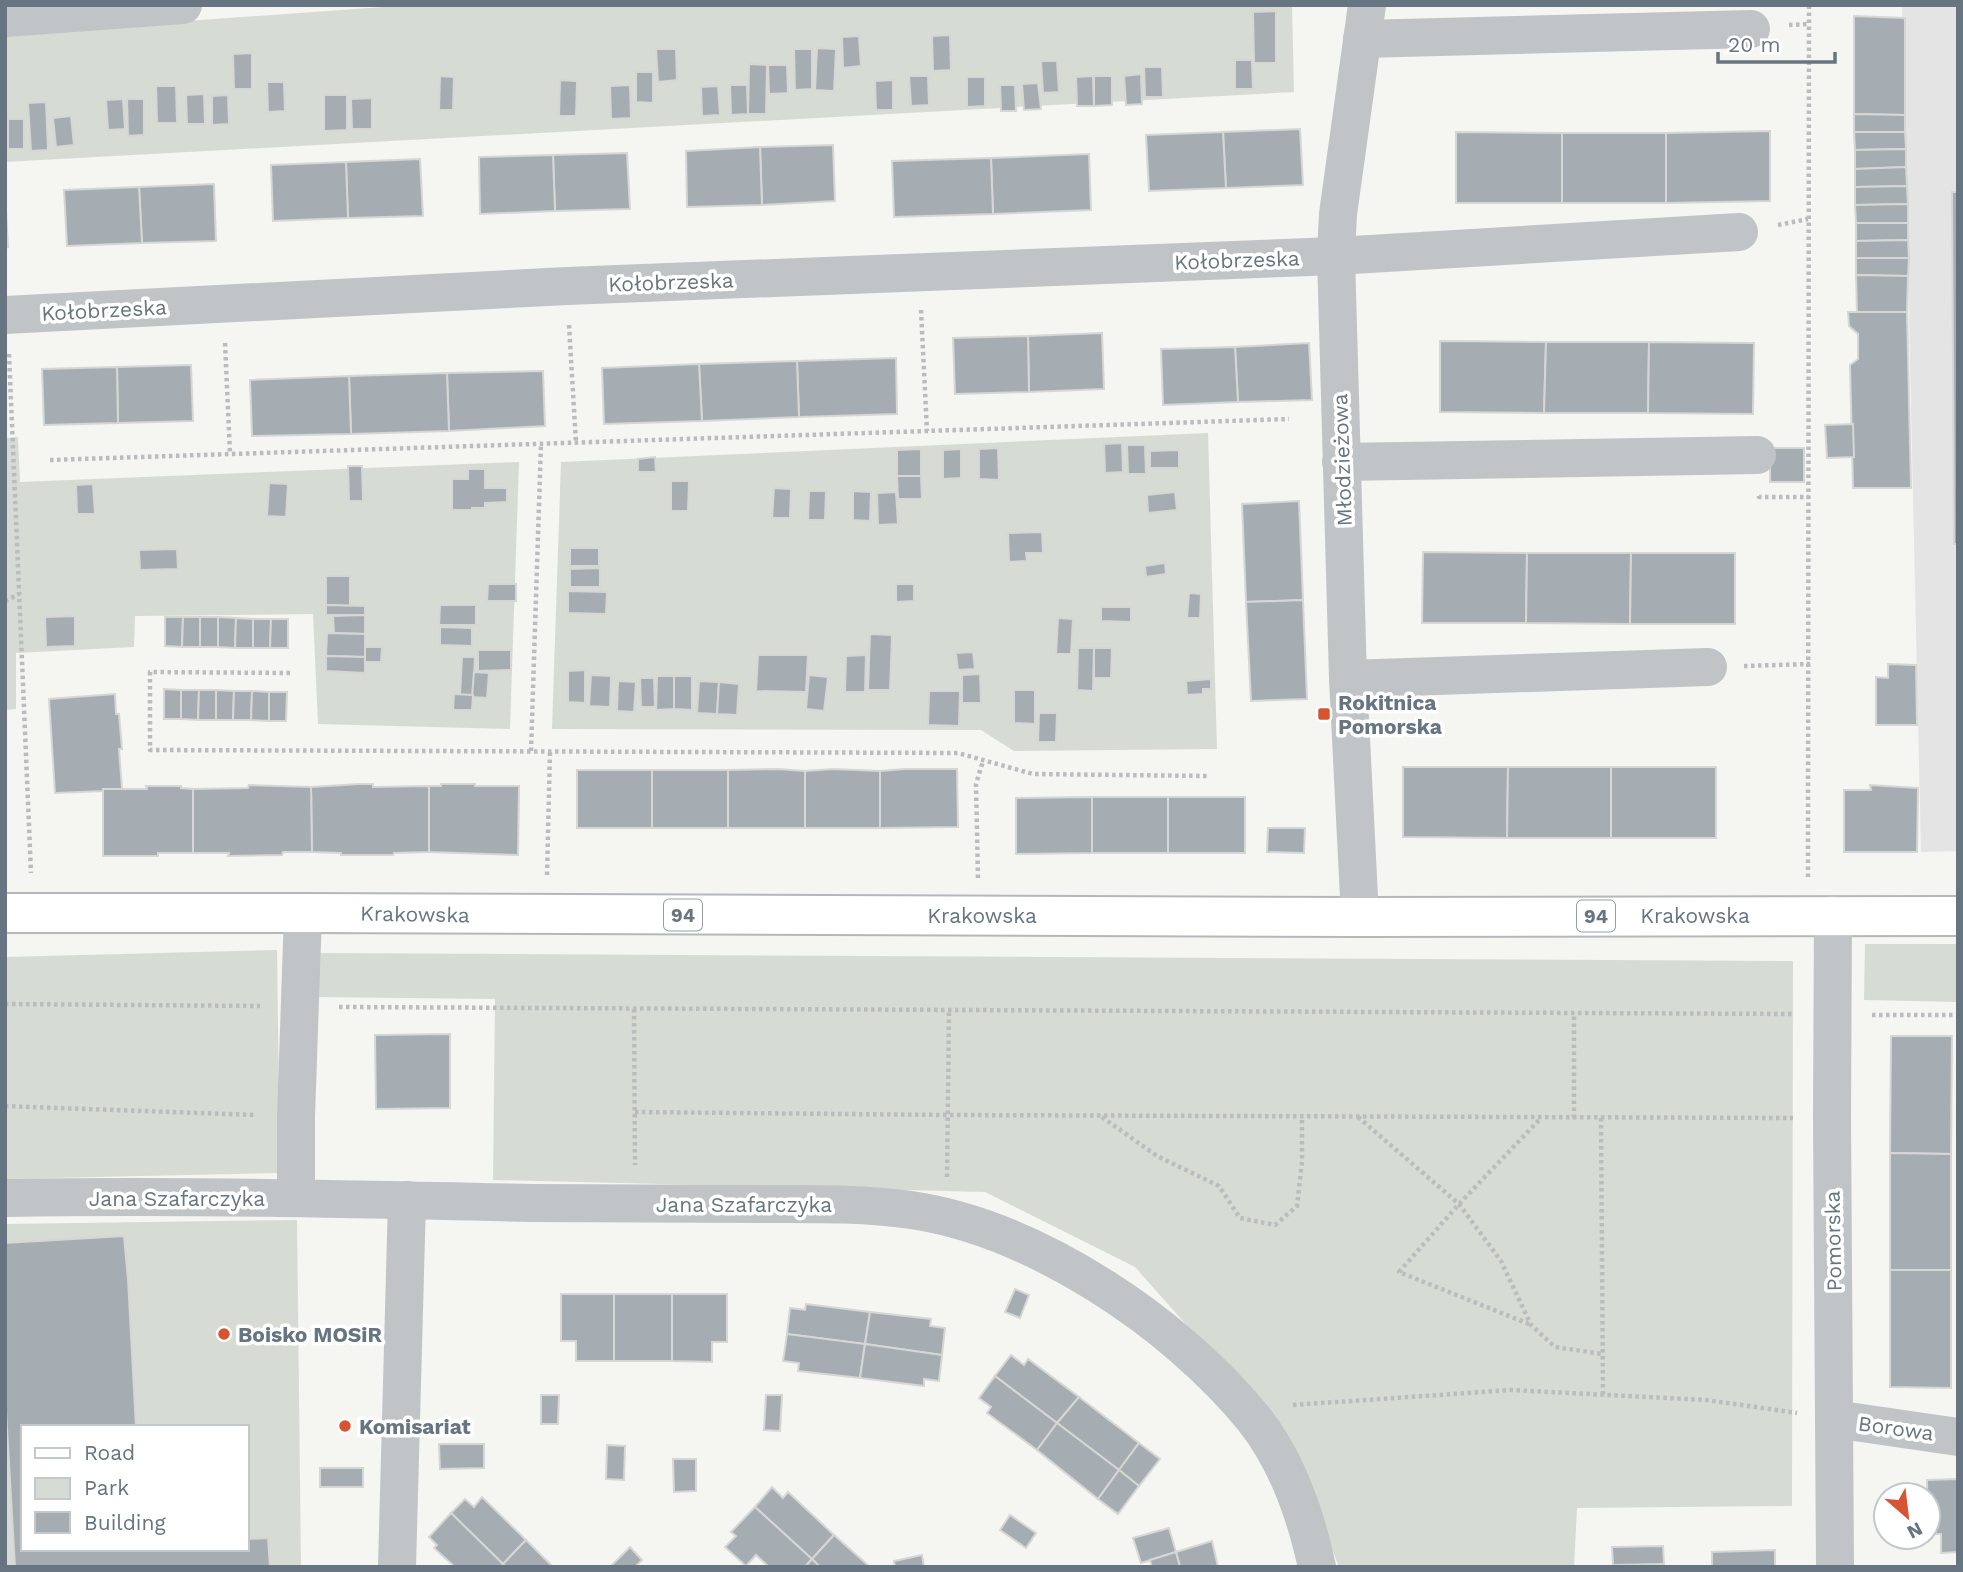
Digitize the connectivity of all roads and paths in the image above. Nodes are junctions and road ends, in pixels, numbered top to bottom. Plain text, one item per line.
1 (183, 5) edge
2 (1809, 5) edge
3 (5, 18) edge
4 (1364, 22) edge
5 (1751, 29) dead end
6 (1739, 233) dead end
7 (1336, 256) junction
8 (919, 272) junction
9 (567, 286) junction
10 (223, 303) junction
11 (6, 315) edge
12 (1289, 419) dead end
13 (927, 431) junction
14 (576, 443) junction
15 (541, 444) junction
16 (230, 454) junction
17 (1757, 455) dead end
18 (50, 460) dead end
19 (1342, 462) junction
20 (19, 594) junction
21 (5, 601) edge
22 (1810, 664) junction
23 (1708, 667) joint
24 (290, 673) dead end
25 (1348, 679) junction
26 (531, 751) junction
27 (550, 751) junction
28 (984, 761) junction
29 (1207, 776) dead end
30 (303, 912) junction
31 (18, 913) edge
32 (546, 915) junction
33 (979, 915) junction
34 (1821, 916) junction
35 (1958, 916) edge
36 (1360, 917) junction
37 (5, 1004) edge
38 (300, 1007) junction
39 (634, 1009) junction
40 (949, 1011) junction
41 (1574, 1014) junction
42 (1832, 1014) junction
43 (1958, 1015) edge
44 (5, 1106) edge
45 (635, 1111) junction
46 (948, 1115) junction
47 (1101, 1116) junction
48 (296, 1117) junction
49 (1302, 1117) junction
50 (1357, 1117) junction
51 (1541, 1118) junction
52 (1574, 1118) junction
53 (1601, 1118) junction
54 (1832, 1118) junction
55 (5, 1198) edge
56 (296, 1198) junction
57 (407, 1200) junction
58 (635, 1204) junction
59 (1459, 1205) junction
60 (946, 1217) junction
61 (1531, 1325) junction
62 (1603, 1354) junction
63 (1604, 1395) junction
64 (1254, 1419) junction
65 (1835, 1419) junction
66 (1958, 1437) edge
67 (397, 1567) edge
68 (1317, 1567) edge
69 (1835, 1567) edge

1 - 3 street
2 - 22 path
4 - 5 street
4 - 7 street, Młodzieżowa
6 - 7 street, Kołobrzeska
7 - 8 street, Kołobrzeska
7 - 19 street, Młodzieżowa
8 - 9 street, Kołobrzeska
8 - 13 path
9 - 10 street, Kołobrzeska
9 - 14 path
10 - 11 street, Kołobrzeska
10 - 16 path
11 - 20 path
12 - 13 path
13 - 14 path
14 - 15 path
15 - 16 path
15 - 26 path
16 - 18 path
17 - 19 street
19 - 25 street, Młodzieżowa
20 - 21 path
20 - 31 path
22 - 23 path
22 - 34 path
23 - 25 street
24 - 26 path
25 - 36 street, Młodzieżowa
26 - 27 path
27 - 28 path
27 - 32 path
28 - 29 path
28 - 33 path
30 - 31 main road, Krakowska / 94
30 - 32 main road, Krakowska / 94
30 - 38 street
32 - 33 main road, Krakowska / 94
33 - 36 main road, Krakowska / 94
34 - 35 main road, Krakowska / 94
34 - 36 main road, Krakowska / 94
34 - 42 street, Pomorska
37 - 38 path
38 - 39 path
38 - 48 street
39 - 40 path
39 - 45 path
40 - 41 path
40 - 46 path
41 - 42 path
41 - 52 path
42 - 43 path
42 - 54 street, Pomorska
44 - 48 path
45 - 46 path
45 - 58 path
46 - 47 path
46 - 60 path
47 - 49 path
47 - 49 path
48 - 56 street
49 - 50 path
50 - 51 path
50 - 59 path
51 - 52 path
51 - 59 path
52 - 53 path
53 - 54 path
53 - 62 path
54 - 65 street, Pomorska
55 - 56 street, Jana Szafarczyka
56 - 57 street, Jana Szafarczyka
57 - 58 street, Jana Szafarczyka
57 - 67 street
58 - 60 street, Jana Szafarczyka
59 - 61 path
59 - 61 path
60 - 64 street, Jana Szafarczyka
61 - 62 path
62 - 63 path
63 - 64 path
63 - 65 path
64 - 68 street, Jana Szafarczyka
65 - 66 street, Borowa
65 - 69 street, Pomorska

